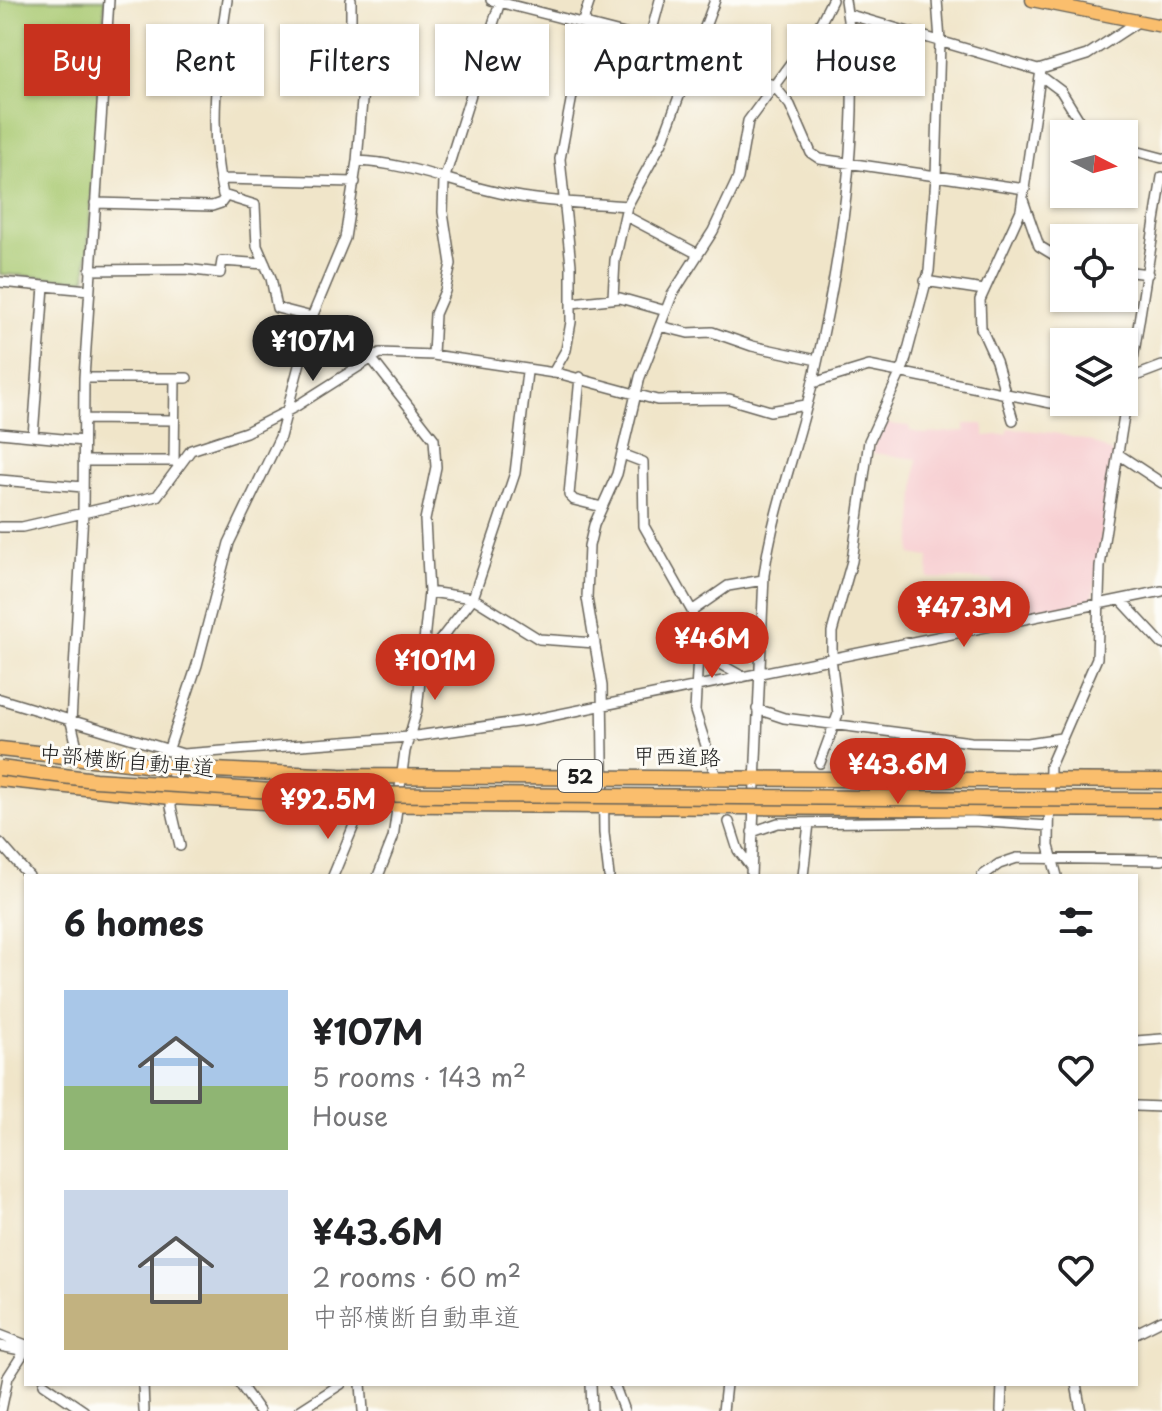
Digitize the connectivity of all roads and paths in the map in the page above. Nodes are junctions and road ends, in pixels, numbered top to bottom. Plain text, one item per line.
1 (109, 0) edge
2 (227, 0) edge
3 (351, 0) edge
4 (590, 0) edge
5 (660, 0) edge
6 (715, 0) edge
7 (832, 0) edge
8 (845, 0) edge
9 (937, 0) edge
10 (1032, 0) edge
11 (495, 1) edge
12 (521, 3) edge
13 (847, 14) junction
14 (585, 22) junction
15 (1136, 23) junction
16 (592, 24) edge
17 (654, 24) edge
18 (707, 24) edge
19 (1162, 26) edge
20 (940, 41) junction
21 (1041, 73) junction
22 (771, 86) edge
23 (775, 87) junction
24 (681, 96) edge
25 (1079, 120) edge
26 (1138, 152) edge
27 (1162, 158) edge
28 (357, 161) junction
29 (847, 163) junction
30 (936, 177) junction
31 (1162, 177) edge
32 (220, 179) junction
33 (444, 180) junction
34 (355, 182) junction
35 (1025, 189) junction
36 (226, 196) junction
37 (1023, 200) junction
38 (566, 201) junction
39 (95, 203) junction
40 (626, 211) junction
41 (1050, 253) edge
42 (698, 254) junction
43 (265, 264) junction
44 (90, 270) junction
45 (1138, 273) edge
46 (1148, 274) junction
47 (925, 281) junction
48 (0, 282) edge
49 (44, 286) junction
50 (89, 290) junction
51 (984, 290) junction
52 (613, 298) junction
53 (572, 303) junction
54 (666, 311) junction
55 (312, 317) junction
56 (660, 326) junction
57 (308, 336) junction
58 (1138, 343) edge
59 (433, 355) junction
60 (371, 358) junction
61 (817, 360) junction
62 (1162, 366) edge
63 (901, 370) junction
64 (527, 372) junction
65 (553, 373) junction
66 (1138, 375) edge
67 (580, 377) junction
68 (84, 378) junction
69 (175, 378) junction
70 (187, 378) dead end
71 (813, 383) junction
72 (635, 393) junction
73 (1005, 393) junction
74 (1050, 400) edge
75 (806, 405) junction
76 (289, 410) junction
77 (1125, 416) edge
78 (83, 419) junction
79 (174, 420) junction
80 (1013, 420) dead end
81 (0, 433) edge
82 (33, 436) junction
83 (83, 441) junction
84 (622, 454) junction
85 (1118, 454) junction
86 (83, 461) junction
87 (176, 463) junction
88 (0, 480) edge
89 (1162, 483) edge
90 (83, 487) junction
91 (602, 507) junction
92 (83, 513) junction
93 (0, 527) edge
94 (763, 580) junction
95 (1162, 591) edge
96 (429, 592) junction
97 (473, 598) junction
98 (1121, 600) junction
99 (1101, 604) junction
100 (692, 611) junction
101 (595, 643) junction
102 (1162, 644) edge
103 (697, 651) junction
104 (832, 658) junction
105 (422, 663) junction
106 (759, 675) junction
107 (745, 677) junction
108 (697, 687) junction
109 (0, 699) edge
110 (602, 705) junction
111 (757, 709) junction
112 (71, 722) junction
113 (837, 724) junction
114 (409, 737) junction
115 (1061, 738) junction
116 (0, 749) edge
117 (172, 757) junction
118 (80, 759) junction
119 (820, 763) dead end
120 (0, 768) edge
121 (603, 776) junction
122 (0, 777) edge
123 (403, 777) junction
124 (716, 777) junction
125 (754, 778) junction
126 (1049, 781) junction
127 (1162, 781) edge
128 (171, 797) junction
129 (1162, 805) edge
130 (400, 806) junction
131 (604, 808) junction
132 (1050, 809) junction
133 (753, 810) junction
134 (357, 818) dead end
135 (729, 822) dead end
136 (809, 823) junction
137 (1049, 826) junction
138 (752, 832) junction
139 (0, 843) edge
140 (180, 846) dead end
141 (1052, 859) junction
142 (1162, 860) edge
143 (751, 871) edge
144 (27, 874) edge
145 (334, 874) edge
146 (379, 874) edge
147 (609, 874) edge
148 (803, 874) edge
149 (985, 874) edge
150 (1056, 874) edge
151 (1162, 1039) edge
152 (1138, 1041) edge
153 (1138, 1106) edge
154 (1162, 1107) edge
155 (1162, 1320) edge
156 (1138, 1332) edge
157 (0, 1335) edge
158 (0, 1346) edge
159 (24, 1348) edge
160 (24, 1349) edge
161 (22, 1367) edge
162 (47, 1386) edge
163 (143, 1386) edge
164 (241, 1386) edge
165 (338, 1386) edge
166 (361, 1386) edge
167 (591, 1386) edge
168 (615, 1386) edge
169 (726, 1386) edge
170 (1002, 1386) edge
171 (1076, 1386) edge
172 (1, 1411) edge
173 (84, 1411) edge
174 (144, 1411) edge
175 (259, 1411) edge
176 (299, 1411) edge
177 (363, 1411) edge
178 (592, 1411) edge
179 (624, 1411) edge
180 (723, 1411) edge
181 (1001, 1411) edge
182 (1081, 1411) edge

1 - 39 street
2 - 32 street
3 - 28 street
4 - 14 street
5 - 17 street
6 - 18 street
7 - 23 street
8 - 13 street
9 - 20 street
10 - 15 main road
11 - 12 street
11 - 33 street
12 - 14 street
13 - 20 street
13 - 29 street
14 - 16 street
14 - 38 street
15 - 19 main road
15 - 21 street
20 - 21 street
20 - 30 street
21 - 25 street
21 - 35 street
22 - 23 street
23 - 29 street
23 - 42 street
24 - 40 street
26 - 27 street
28 - 33 street
28 - 34 street
29 - 30 street
29 - 61 street
30 - 35 street
30 - 47 street
31 - 46 street
32 - 34 street
32 - 36 street
33 - 38 street
33 - 59 street
34 - 55 street
35 - 37 street
36 - 39 street
36 - 43 street
37 - 41 street
37 - 51 street
38 - 40 street
38 - 53 street
39 - 44 street
40 - 42 street
40 - 52 street
42 - 54 street
43 - 44 street
43 - 55 street
44 - 50 street
45 - 46 street
46 - 58 street
47 - 51 street
47 - 63 street
48 - 49 street
49 - 50 street
49 - 82 street
50 - 68 street
51 - 73 street
52 - 53 street
52 - 54 street
53 - 65 street
54 - 56 street
55 - 57 street
56 - 61 street
56 - 72 street
57 - 60 street
57 - 76 street
59 - 60 street
59 - 64 street
60 - 76 street
60 - 96 street
61 - 71 street
62 - 66 street
63 - 71 street
63 - 73 street
63 - 104 street
64 - 65 street
64 - 97 street
65 - 67 street
67 - 72 street
67 - 91 street
68 - 69 street
68 - 78 street
69 - 70 street
69 - 79 street
71 - 75 street
72 - 75 street
72 - 84 street
73 - 74 street
73 - 80 street
75 - 94 street
76 - 87 street
76 - 117 street
77 - 85 street
78 - 79 street
78 - 83 street
79 - 87 street
81 - 82 street
82 - 83 street
83 - 86 street
84 - 91 street
84 - 100 street
85 - 89 street
85 - 99 street
86 - 87 street
86 - 90 street
87 - 92 street
88 - 90 street
90 - 92 street
91 - 101 street
92 - 93 street
92 - 112 street
94 - 100 street
94 - 106 street
95 - 98 street
96 - 97 street
96 - 105 street
97 - 101 street
97 - 105 street
98 - 99 street
98 - 102 street
99 - 104 street
99 - 115 street
100 - 103 street
101 - 110 street
103 - 107 street
103 - 108 street
104 - 106 street
104 - 113 street
105 - 114 street
106 - 107 street
106 - 111 street
107 - 108 street
108 - 110 street
108 - 124 street
109 - 112 street
110 - 114 street
110 - 121 street
111 - 113 street
111 - 125 street
112 - 117 street
112 - 118 street
113 - 115 street
113 - 119 street
114 - 117 street
114 - 123 street
115 - 126 street
116 - 118 highway, 甲西道路 / 52
117 - 118 highway, 甲西道路 / 52
117 - 123 highway, 甲西道路 / 52
117 - 128 street
120 - 129 highway, 中部横断自動車道, bridge
121 - 123 highway, 甲西道路 / 52
121 - 124 highway, 甲西道路 / 52
121 - 131 street
122 - 128 highway, 52
122 - 129 highway, 中部横断自動車道, bridge
123 - 130 street
124 - 125 highway, 甲西道路 / 52
125 - 126 highway, 甲西道路 / 52
125 - 133 street
126 - 127 highway, 甲西道路 / 52
126 - 132 street
128 - 130 highway, 52
128 - 140 street
129 - 132 highway, 52
130 - 131 highway, 52
130 - 146 street
131 - 133 highway, 52
131 - 147 street
132 - 133 highway, 52
132 - 137 street
133 - 138 street
134 - 145 street
135 - 143 street
136 - 137 street
136 - 138 street
136 - 148 street
137 - 141 street
138 - 143 street
139 - 144 street
141 - 142 street
141 - 149 street
141 - 150 street
151 - 152 street
153 - 154 street
155 - 156 street
157 - 159 street
158 - 160 street
161 - 172 street
162 - 173 street
163 - 174 street
164 - 175 street
165 - 176 street
166 - 177 street
167 - 178 street
168 - 179 street
169 - 180 street
170 - 181 street
171 - 182 street

